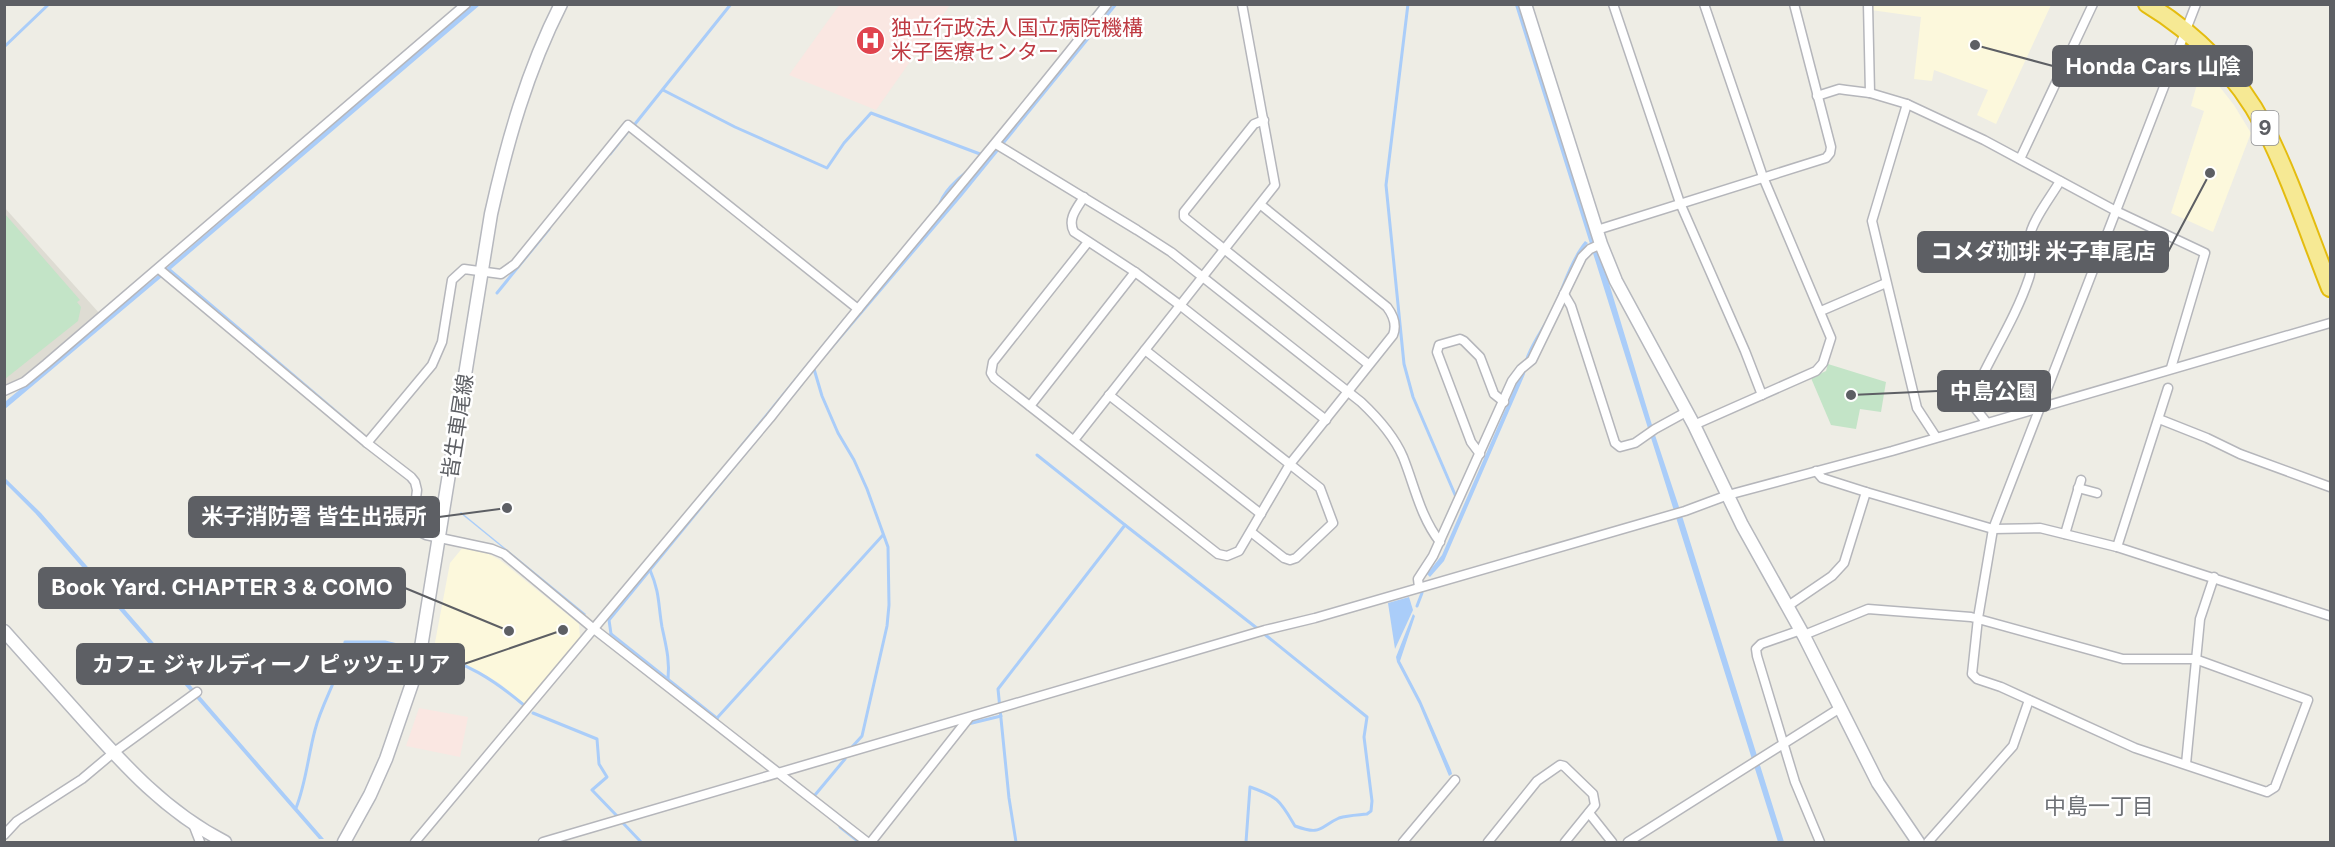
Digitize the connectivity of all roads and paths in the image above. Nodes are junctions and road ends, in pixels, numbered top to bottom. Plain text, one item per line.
1 (466, 4) edge
2 (561, 4) edge
3 (1107, 4) edge
4 (1242, 4) edge
5 (1613, 4) edge
6 (1704, 4) edge
7 (1794, 4) edge
8 (1868, 4) edge
9 (2093, 4) edge
10 (2147, 4) edge
11 (2196, 4) edge
12 (1526, 5) edge
13 (2186, 31) junction
14 (1870, 93) junction
15 (1817, 96) junction
16 (1907, 104) junction
17 (1264, 120) junction
18 (996, 144) junction
19 (2020, 159) junction
20 (1763, 177) junction
21 (2060, 181) junction
22 (1084, 197) junction
23 (1680, 203) junction
24 (1261, 206) junction
25 (2116, 211) junction
26 (1597, 230) junction
27 (1088, 242) junction
28 (1596, 247) junction
29 (1225, 251) junction
30 (159, 269) junction
31 (482, 272) junction
32 (1135, 272) junction
33 (1203, 278) junction
34 (1886, 283) junction
35 (2331, 288) edge
36 (1564, 294) junction
37 (1181, 306) junction
38 (858, 309) junction
39 (1821, 311) junction
40 (2331, 323) edge
41 (1145, 350) junction
42 (1368, 364) junction
43 (2171, 368) junction
44 (2168, 388) dead end
45 (4, 391) edge
46 (1347, 391) junction
47 (1109, 395) junction
48 (1762, 395) junction
49 (1504, 402) junction
50 (1030, 406) junction
51 (2040, 406) junction
52 (1686, 412) junction
53 (2159, 419) junction
54 (1326, 420) junction
55 (1987, 423) junction
56 (1694, 425) junction
57 (1936, 437) junction
58 (1074, 440) junction
59 (367, 443) junction
60 (1480, 454) junction
61 (1290, 465) junction
62 (1816, 471) junction
63 (2331, 487) edge
64 (1866, 492) junction
65 (2097, 494) dead end
66 (1728, 495) junction
67 (1261, 514) junction
68 (1993, 529) junction
69 (1251, 532) junction
70 (2065, 534) junction
71 (440, 536) junction
72 (1440, 542) junction
73 (2117, 547) junction
74 (2214, 578) junction
75 (1419, 587) junction
76 (1788, 606) junction
77 (2331, 616) edge
78 (1978, 618) junction
79 (594, 629) junction
80 (4, 631) edge
81 (1802, 632) junction
82 (2195, 659) junction
83 (197, 692) dead end
84 (2029, 700) junction
85 (1840, 708) junction
86 (969, 719) junction
87 (1783, 744) junction
88 (113, 753) junction
89 (2186, 764) junction
90 (780, 773) junction
91 (1455, 780) dead end
92 (1589, 813) junction
93 (193, 824) junction
94 (4, 835) edge
95 (200, 843) edge
96 (225, 843) edge
97 (344, 843) edge
98 (415, 843) edge
99 (543, 843) edge
100 (869, 843) edge
101 (1403, 843) edge
102 (1488, 843) edge
103 (1565, 843) edge
104 (1612, 843) edge
105 (1628, 843) edge
106 (1820, 843) edge
107 (1918, 843) edge
108 (1928, 843) edge

1 - 30 street
2 - 31 street, 皆生車尾線
3 - 18 street
4 - 17 street
5 - 23 street
6 - 20 street
7 - 15 street
8 - 14 street
9 - 19 street
10 - 13 highway, 9
11 - 13 street
12 - 26 street
13 - 25 street
13 - 35 highway, 9
14 - 15 street
14 - 16 street
15 - 20 street
16 - 19 street
16 - 34 street
17 - 24 street
17 - 29 street
18 - 22 street
18 - 38 street
19 - 21 street
20 - 23 street
20 - 39 street
21 - 25 street
21 - 55 street
22 - 27 street
22 - 33 street
23 - 26 street
23 - 48 street
24 - 29 street
24 - 42 street
25 - 43 street
25 - 51 street
26 - 28 street
27 - 32 street
27 - 50 street
28 - 36 street
28 - 52 street
29 - 33 street
29 - 42 street
30 - 45 street
30 - 59 street
31 - 38 street
31 - 59 street
31 - 71 street, 皆生車尾線
32 - 37 street
32 - 50 street
33 - 37 street
33 - 46 street
34 - 39 street
34 - 57 street
36 - 49 street
36 - 52 street
37 - 41 street
37 - 54 street
38 - 79 street
39 - 48 street
40 - 43 street
41 - 47 street
41 - 61 street
42 - 46 street
43 - 51 street
44 - 53 street
46 - 54 street
46 - 72 street
47 - 58 street
47 - 67 street
48 - 56 street
49 - 60 street
49 - 60 street
50 - 58 street
51 - 55 street
51 - 68 street
52 - 56 street
53 - 63 street
53 - 73 street
54 - 61 street
55 - 57 street
56 - 66 street
57 - 62 street
58 - 69 street
59 - 71 street
60 - 72 street
61 - 67 street
61 - 69 street
62 - 64 street
62 - 66 street
64 - 68 street
64 - 76 street
65 - 70 street
66 - 75 street
66 - 76 street
67 - 69 street
68 - 70 street
68 - 78 street
70 - 73 street
71 - 79 street
71 - 97 street, 皆生車尾線
72 - 75 street
73 - 74 street
74 - 77 street
74 - 82 street
75 - 86 street
76 - 81 street
78 - 81 street
78 - 82 street
78 - 84 street
79 - 90 street
79 - 98 street
80 - 88 street
81 - 85 street
81 - 87 street
82 - 89 street
82 - 89 street
83 - 88 street
84 - 89 street
84 - 108 street
85 - 87 street
85 - 107 street
86 - 90 street
86 - 100 street
87 - 105 street
87 - 106 street
88 - 93 street
88 - 94 street
90 - 99 street
90 - 100 street
91 - 101 street
92 - 102 street
92 - 103 street
92 - 104 street
93 - 95 street
93 - 96 street

